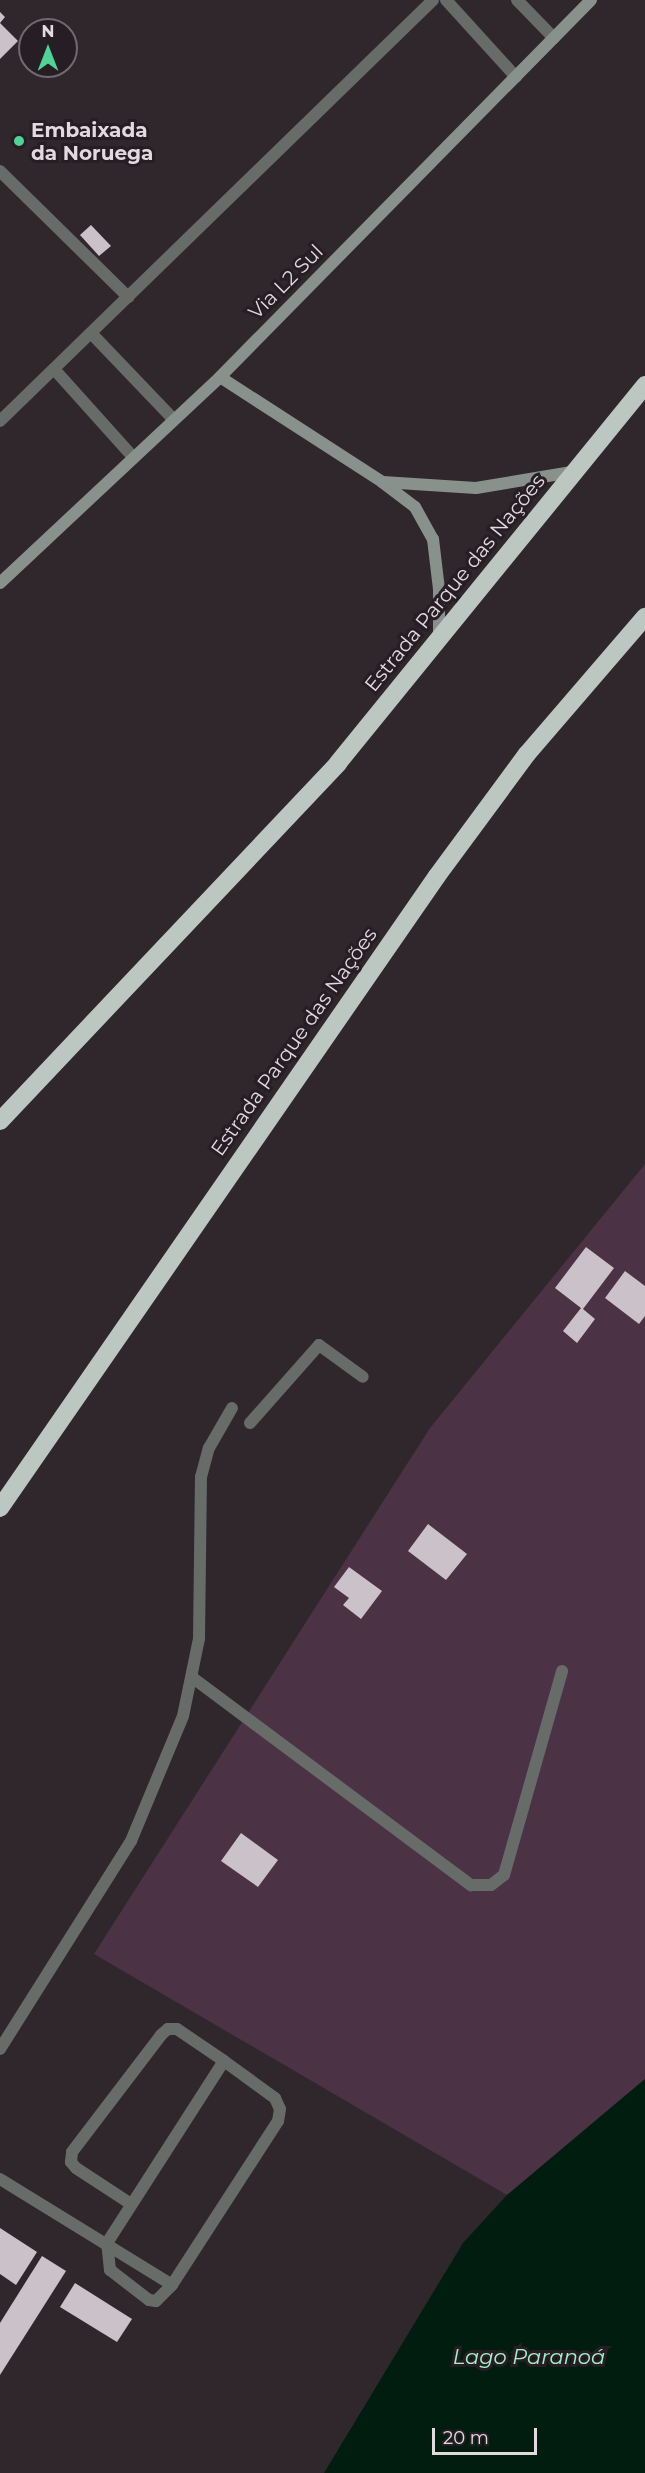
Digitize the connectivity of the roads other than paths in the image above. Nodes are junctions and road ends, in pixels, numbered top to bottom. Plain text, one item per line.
1 (433, 0) edge
2 (446, 0) edge
3 (516, 0) edge
4 (591, 0) edge
5 (554, 38) junction
6 (516, 77) junction
7 (0, 171) edge
8 (128, 297) junction
9 (91, 333) junction
10 (54, 369) junction
11 (220, 377) junction
12 (645, 384) edge
13 (174, 420) junction
14 (0, 421) edge
15 (133, 457) junction
16 (572, 472) junction
17 (382, 482) junction
18 (0, 583) edge
19 (645, 617) edge
20 (439, 643) junction
21 (0, 1121) edge
22 (363, 1377) dead end
23 (232, 1408) dead end
24 (250, 1423) dead end
25 (0, 1508) edge
26 (562, 1671) dead end
27 (193, 1678) junction
28 (0, 2049) edge
29 (224, 2061) junction
30 (0, 2179) edge
31 (131, 2204) junction
32 (107, 2243) junction
33 (172, 2284) junction

1 - 8 lane
2 - 6 lane
3 - 5 lane
4 - 5 street, Via L2 Sul
5 - 6 street, Via L2 Sul
6 - 11 street, Via L2 Sul
7 - 8 lane
8 - 9 lane
9 - 10 lane
9 - 13 lane
10 - 14 lane
10 - 15 lane
11 - 13 street, Via L2 Sul
11 - 17 street
12 - 16 highway, Estrada Parque das Nações
13 - 15 street, Via L2 Sul
15 - 18 street, Via L2 Sul
16 - 17 street
16 - 20 highway, Estrada Parque das Nações
17 - 20 street
19 - 25 highway, Estrada Parque das Nações
20 - 21 highway, Estrada Parque das Nações
22 - 24 lane
23 - 27 lane
26 - 27 lane
27 - 28 lane
29 - 31 lane
29 - 31 lane
29 - 33 lane
30 - 32 lane
31 - 32 lane
32 - 33 lane
32 - 33 lane

